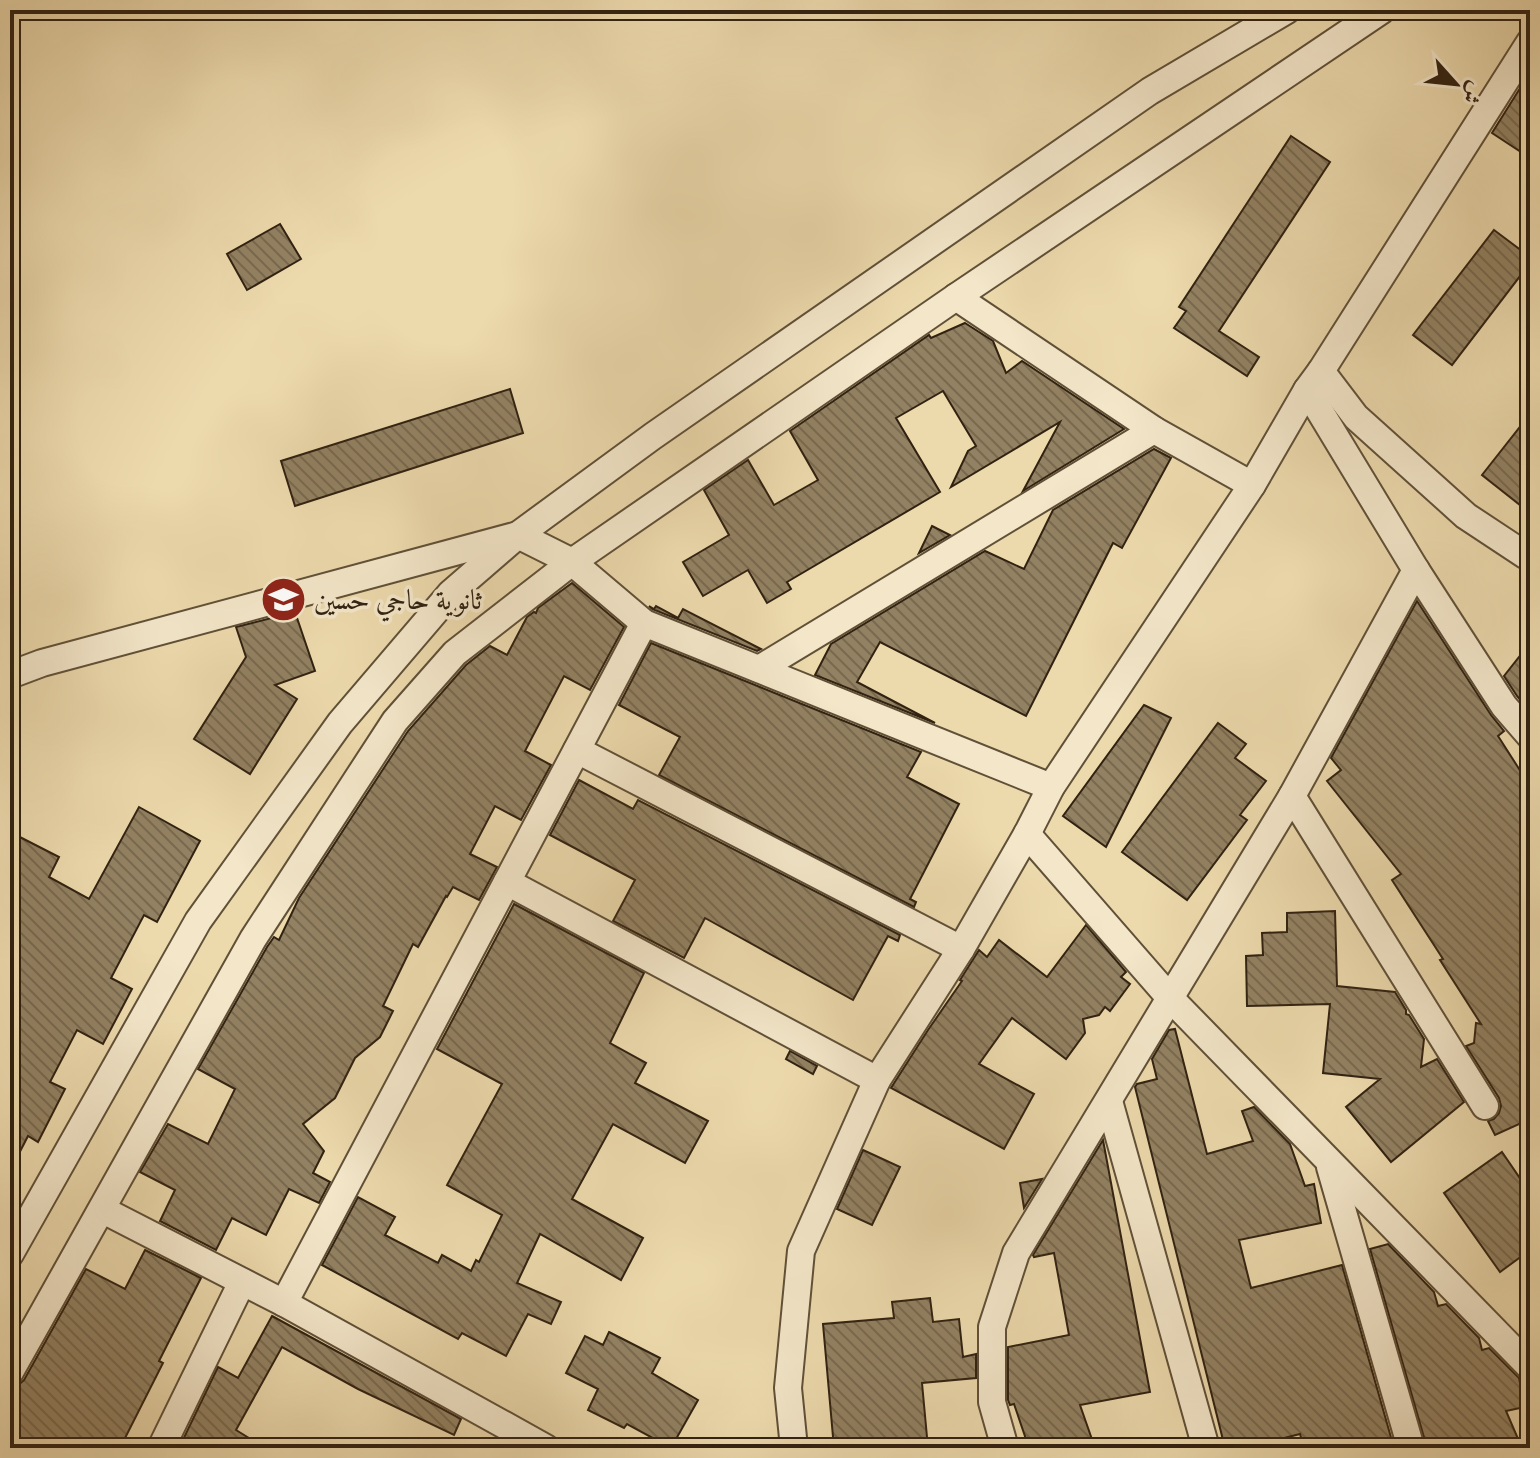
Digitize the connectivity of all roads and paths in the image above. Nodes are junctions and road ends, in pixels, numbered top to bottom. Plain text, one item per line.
1 (1287, 10) edge
2 (1382, 10) edge
3 (1530, 42) edge
4 (956, 297) junction
5 (1314, 380) junction
6 (1154, 430) junction
7 (1252, 485) junction
8 (518, 535) junction
9 (1530, 557) edge
10 (572, 562) junction
11 (1416, 570) junction
12 (644, 623) junction
13 (759, 669) junction
14 (10, 675) edge
15 (1530, 736) edge
16 (577, 750) junction
17 (1051, 787) junction
18 (1292, 796) junction
19 (1027, 834) junction
20 (507, 882) junction
21 (961, 949) junction
22 (1170, 998) junction
23 (877, 1080) junction
24 (1109, 1101) junction
25 (1485, 1106) dead end
26 (1329, 1163) junction
27 (103, 1210) junction
28 (10, 1254) edge
29 (242, 1282) junction
30 (284, 1303) junction
31 (1530, 1367) edge
32 (10, 1372) edge
33 (161, 1448) edge
34 (546, 1448) edge
35 (794, 1448) edge
36 (1005, 1448) edge
37 (1206, 1448) edge
38 (1411, 1448) edge

1 - 8 street
2 - 4 street
3 - 5 street
4 - 6 street
4 - 10 street
5 - 7 street
5 - 9 street
5 - 11 street
6 - 7 street
6 - 13 street
7 - 17 street
8 - 10 street
8 - 14 street
8 - 28 street
10 - 12 street
10 - 27 street
11 - 15 street
11 - 18 street
12 - 13 street
12 - 16 street
13 - 17 street
16 - 20 street
16 - 21 street
17 - 19 street
18 - 22 street
18 - 25 street
19 - 21 street
19 - 22 street
20 - 23 street
20 - 30 street
21 - 23 street
22 - 24 street
22 - 26 street
23 - 35 street
24 - 36 street
24 - 37 street
26 - 31 street
26 - 38 street
27 - 29 street
27 - 32 street
29 - 30 street
29 - 33 street
30 - 34 street

